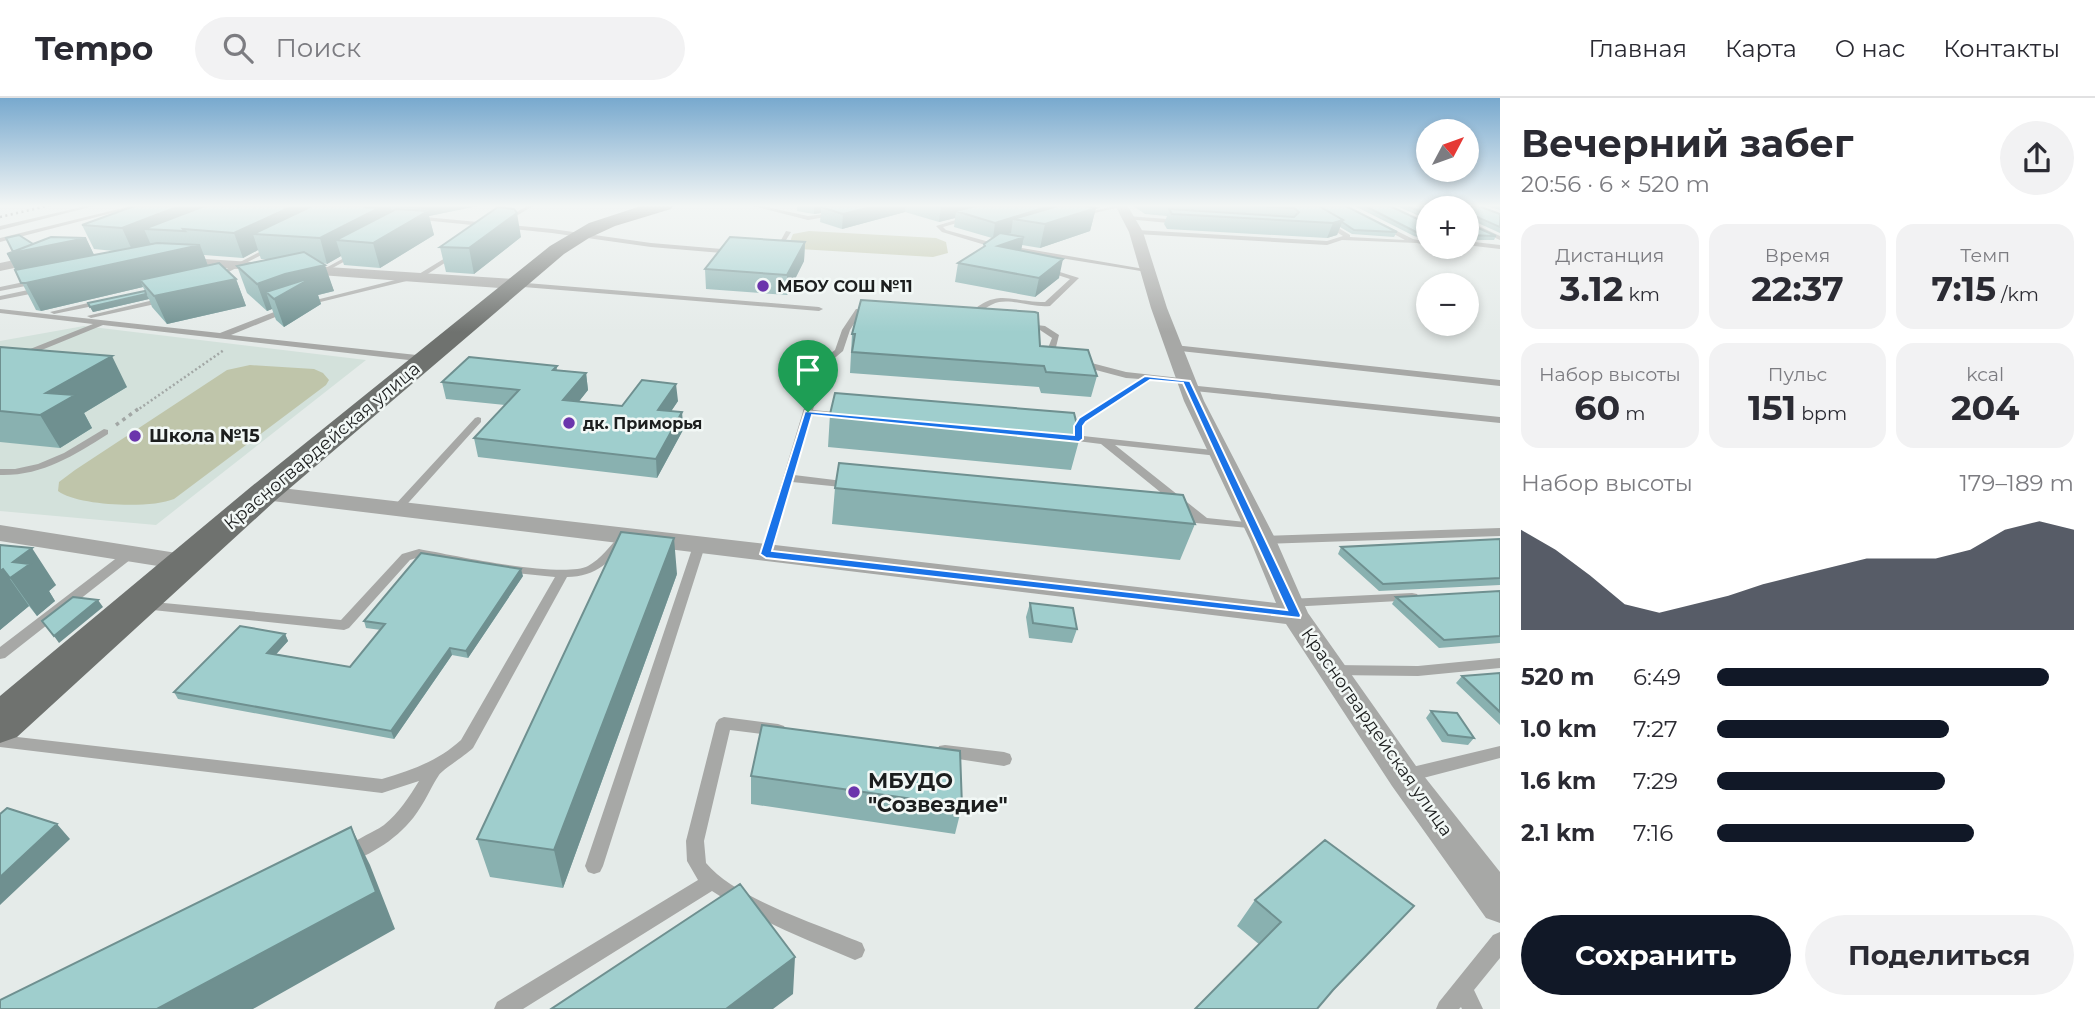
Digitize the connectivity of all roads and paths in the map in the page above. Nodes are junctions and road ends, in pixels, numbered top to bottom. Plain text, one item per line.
1 (272, 248) edge
2 (366, 248) edge
3 (462, 248) edge
4 (560, 248) edge
5 (697, 248) edge
6 (779, 248) edge
7 (1010, 248) edge
8 (1139, 248) edge
9 (744, 252) edge
10 (769, 254) edge
11 (65, 255) edge
12 (1048, 255) junction
13 (168, 262) edge
14 (236, 265) junction
15 (0, 267) edge
16 (303, 269) junction
17 (325, 270) junction
18 (1147, 270) junction
19 (421, 276) junction
20 (53, 278) edge
21 (264, 278) edge
22 (199, 280) edge
23 (514, 284) junction
24 (51, 287) edge
25 (0, 289) edge
26 (0, 298) edge
27 (121, 298) edge
28 (172, 298) edge
29 (819, 309) dead end
30 (1, 311) edge
31 (886, 313) edge
32 (43, 315) junction
33 (81, 318) junction
34 (952, 319) edge
35 (966, 320) junction
36 (105, 321) junction
37 (979, 321) edge
38 (1018, 325) edge
39 (219, 336) junction
40 (237, 338) junction
41 (1174, 348) junction
42 (426, 359) junction
43 (0, 364) edge
44 (1148, 378) junction
45 (1500, 383) edge
46 (1187, 384) junction
47 (808, 412) junction
48 (862, 418) edge
49 (478, 420) dead end
50 (1500, 420) edge
51 (104, 432) joint
52 (1051, 436) edge
53 (1079, 439) junction
54 (1105, 442) junction
55 (1218, 453) junction
56 (0, 472) edge
57 (788, 478) junction
58 (857, 485) edge
59 (264, 493) junction
60 (397, 509) junction
61 (1161, 517) edge
62 (1203, 521) junction
63 (1500, 532) edge
64 (1259, 534) junction
65 (625, 537) junction
66 (19, 541) edge
67 (699, 546) junction
68 (131, 553) junction
69 (766, 554) junction
70 (184, 562) junction
71 (563, 574) junction
72 (1423, 596) edge
73 (135, 604) junction
74 (1292, 609) junction
75 (0, 654) edge
76 (1500, 663) edge
77 (1333, 670) junction
78 (0, 724) edge
79 (791, 732) edge
80 (0, 741) edge
81 (924, 749) edge
82 (1500, 751) edge
83 (1004, 759) dead end
84 (433, 771) junction
85 (1404, 776) junction
86 (336, 861) edge
87 (594, 866) dead end
88 (714, 880) junction
89 (1500, 904) edge
90 (1500, 942) edge
91 (855, 950) dead end
92 (1462, 989) junction
93 (503, 1009) edge
94 (1446, 1009) edge
95 (1474, 1009) edge

1 - 14 lane
2 - 17 lane
3 - 19 lane
4 - 23 main road, Красногвардейская улица
5 - 9 lane
6 - 10 lane
7 - 12 lane
8 - 18 street, Красногвардейская улица
11 - 15 street
12 - 18 lane
12 - 35 lane
13 - 14 street
14 - 16 street
14 - 22 lane
16 - 17 street
16 - 21 lane
17 - 19 street
18 - 41 street, Красногвардейская улица
19 - 23 street
19 - 39 lane
20 - 25 lane
23 - 29 lane
23 - 42 main road, Красногвардейская улица
24 - 26 lane
27 - 32 lane
28 - 33 lane
30 - 32 lane
31 - 47 lane
32 - 33 lane
33 - 36 lane
34 - 35 lane
35 - 37 lane
36 - 39 lane
36 - 43 lane
38 - 44 lane
39 - 40 lane
40 - 42 lane
40 - 51 path
41 - 45 lane
41 - 46 street, Красногвардейская улица
42 - 59 main road, Красногвардейская улица
44 - 46 lane
44 - 53 lane
46 - 50 lane
46 - 55 street, Красногвардейская улица
47 - 48 lane
47 - 57 lane
49 - 60 lane
51 - 56 lane
52 - 53 lane
53 - 54 lane
54 - 55 lane
54 - 62 lane
55 - 64 street, Красногвардейская улица
57 - 58 lane
57 - 69 lane
59 - 60 street
59 - 70 main road, Красногвардейская улица
60 - 65 street
61 - 62 lane
62 - 64 lane
63 - 64 lane
64 - 74 street, Красногвардейская улица
65 - 67 street
65 - 71 lane
66 - 68 street
67 - 69 street
67 - 87 lane
68 - 70 street
68 - 75 lane
69 - 74 street
70 - 73 main road, Красногвардейская улица
71 - 73 lane
71 - 84 lane
72 - 74 lane
73 - 78 main road, Красногвардейская улица
74 - 77 street, Красногвардейская улица
76 - 77 lane
77 - 85 street, Красногвардейская улица
79 - 88 lane
80 - 84 lane
81 - 83 lane
82 - 85 lane
84 - 86 lane
85 - 89 street, Красногвардейская улица
88 - 91 lane
88 - 93 lane
90 - 92 lane
92 - 94 lane
92 - 95 lane

